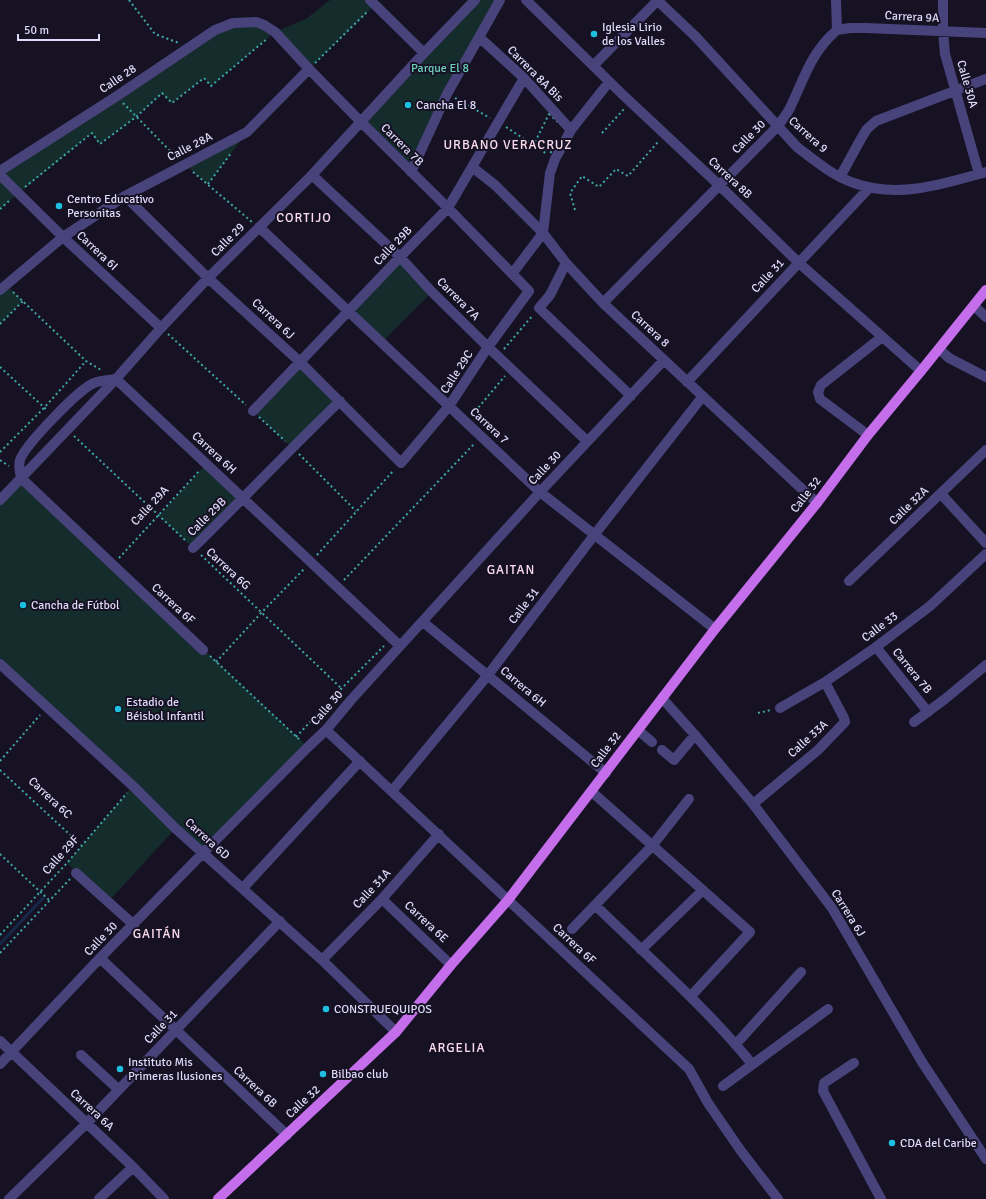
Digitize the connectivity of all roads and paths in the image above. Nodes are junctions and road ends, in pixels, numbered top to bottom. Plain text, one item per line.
1 (129, 0) edge
2 (475, 0) edge
3 (500, 0) edge
4 (526, 0) edge
5 (658, 0) edge
6 (836, 0) edge
7 (943, 0) edge
8 (372, 2) edge
9 (256, 22) joint
10 (837, 30) junction
11 (275, 32) junction
12 (943, 32) junction
13 (986, 33) edge
14 (479, 37) junction
15 (189, 47) junction
16 (424, 53) junction
17 (593, 66) junction
18 (309, 69) junction
19 (524, 78) junction
20 (986, 79) edge
21 (611, 84) junction
22 (956, 91) junction
23 (628, 100) junction
24 (361, 122) junction
25 (778, 126) junction
26 (569, 130) junction
27 (602, 133) dead end
28 (665, 135) junction
29 (234, 149) dead end
30 (472, 167) junction
31 (0, 171) edge
32 (411, 172) junction
33 (983, 173) edge
34 (0, 175) edge
35 (312, 175) junction
36 (840, 177) junction
37 (208, 184) dead end
38 (719, 185) junction
39 (868, 188) junction
40 (19, 193) junction
41 (125, 196) junction
42 (448, 208) junction
43 (0, 209) edge
44 (575, 210) dead end
45 (259, 227) junction
46 (544, 233) junction
47 (63, 237) junction
48 (400, 257) junction
49 (799, 262) junction
50 (566, 263) junction
51 (512, 274) junction
52 (208, 278) junction
53 (3, 288) edge
54 (986, 290) edge
55 (529, 291) joint
56 (22, 300) junction
57 (603, 303) junction
58 (974, 306) junction
59 (539, 308) junction
60 (348, 311) junction
61 (986, 317) edge
62 (0, 324) edge
63 (161, 328) junction
64 (882, 337) junction
65 (488, 347) junction
66 (939, 350) junction
67 (497, 356) junction
68 (664, 360) junction
69 (86, 361) junction
70 (299, 361) junction
71 (0, 367) edge
72 (511, 369) junction
73 (921, 371) junction
74 (986, 377) edge
75 (116, 379) junction
76 (687, 382) junction
77 (631, 396) junction
78 (702, 396) junction
79 (340, 401) junction
80 (44, 408) junction
81 (452, 408) junction
82 (253, 411) dead end
83 (55, 417) junction
84 (465, 420) junction
85 (67, 429) junction
86 (868, 435) junction
87 (482, 436) junction
88 (587, 441) junction
89 (986, 450) edge
90 (0, 452) edge
91 (401, 463) joint
92 (206, 464) junction
93 (22, 478) junction
94 (540, 492) junction
95 (941, 494) junction
96 (243, 499) junction
97 (0, 500) edge
98 (817, 503) junction
99 (159, 516) junction
100 (595, 534) junction
101 (986, 543) edge
102 (193, 548) junction
103 (986, 554) edge
104 (113, 565) junction
105 (849, 581) dead end
106 (337, 586) junction
107 (423, 622) junction
108 (715, 629) junction
109 (400, 646) junction
110 (876, 647) junction
111 (203, 650) joint
112 (0, 664) edge
113 (986, 665) edge
114 (488, 675) junction
115 (825, 682) junction
116 (341, 688) dead end
117 (662, 698) junction
118 (47, 707) junction
119 (780, 708) joint
120 (928, 712) junction
121 (758, 713) dead end
122 (914, 722) dead end
123 (326, 730) junction
124 (638, 730) junction
125 (695, 735) junction
126 (652, 742) dead end
127 (308, 747) junction
128 (662, 750) dead end
129 (0, 761) edge
130 (360, 761) junction
131 (0, 770) edge
132 (606, 773) junction
133 (133, 786) junction
134 (392, 791) junction
135 (592, 792) junction
136 (689, 799) dead end
137 (753, 804) junction
138 (439, 834) junction
139 (82, 846) junction
140 (652, 846) junction
141 (203, 853) junction
142 (0, 854) edge
143 (76, 873) joint
144 (242, 888) junction
145 (702, 890) junction
146 (40, 892) junction
147 (382, 899) junction
148 (508, 900) junction
149 (50, 902) junction
150 (595, 905) junction
151 (280, 921) junction
152 (134, 925) junction
153 (572, 929) dead end
154 (0, 935) edge
155 (1, 950) edge
156 (641, 950) junction
157 (0, 953) edge
158 (100, 958) junction
159 (322, 960) junction
160 (451, 965) junction
161 (800, 972) dead end
162 (691, 996) junction
163 (828, 1009) dead end
164 (176, 1031) junction
165 (396, 1032) junction
166 (0, 1041) edge
167 (736, 1044) junction
168 (12, 1052) junction
169 (81, 1055) dead end
170 (854, 1063) dead end
171 (0, 1064) edge
172 (752, 1064) junction
173 (723, 1086) dead end
174 (118, 1089) junction
175 (87, 1123) junction
176 (287, 1135) junction
177 (986, 1159) edge
178 (133, 1167) junction
179 (9, 1199) edge
180 (99, 1199) edge
181 (164, 1199) edge
182 (218, 1199) edge
183 (778, 1199) edge
184 (881, 1199) edge

1 - 15 path
2 - 16 street, Calle 29
3 - 14 street
4 - 17 street, Carrera 8B
5 - 17 street
5 - 25 street, Carrera 9
6 - 10 street
7 - 12 street, Calle 30A
8 - 16 street
8 - 18 path
9 - 11 street, Carrera 7B
9 - 15 street, Calle 28
10 - 12 street, Carrera 9A
10 - 25 street, Calle 30
11 - 18 street, Carrera 7B
11 - 40 path
12 - 13 street, Carrera 9A
12 - 22 street, Calle 30A
14 - 19 street, Carrera 8A Bis
14 - 32 street
15 - 31 street, Calle 28
16 - 24 street, Calle 29
17 - 21 street, Carrera 8B
18 - 24 street, Carrera 7B
18 - 41 street, Calle 28A
19 - 26 street, Carrera 8A Bis
19 - 30 street, Calle 29B
20 - 22 street
21 - 23 street, Carrera 8B
21 - 26 street
22 - 33 street, Calle 30A
22 - 36 street
23 - 27 path
23 - 28 street, Carrera 8B
24 - 32 street, Carrera 7B
24 - 35 street, Calle 29
25 - 36 street, Carrera 9
25 - 38 street, Calle 30
26 - 26 path
26 - 46 street
28 - 38 street, Carrera 8B
28 - 44 path
29 - 37 path
30 - 42 street, Calle 29B
30 - 46 street, Carrera 8
32 - 42 street, Carrera 7B
33 - 39 street, Carrera 9
34 - 40 street, Carrera 6I
35 - 45 street, Calle 29
35 - 48 street, Carrera 7A
36 - 39 street, Carrera 9
38 - 49 street, Carrera 8B
38 - 57 street, Calle 30
39 - 49 street, Calle 31
40 - 43 path
40 - 47 street, Carrera 6I
41 - 47 street, Calle 28A
41 - 52 street, Carrera 6J
42 - 48 street, Calle 29B
42 - 51 street, Carrera 7B
45 - 52 street, Calle 29
45 - 60 street, Carrera 7
46 - 50 street, Carrera 8
46 - 51 street
47 - 53 street, Calle 28A
47 - 63 street, Carrera 6I
48 - 60 street, Calle 29B
48 - 65 street, Carrera 7A
49 - 64 street, Carrera 8B
49 - 76 street, Calle 31
50 - 57 street, Carrera 8
50 - 59 street
51 - 55 street, Carrera 7B
52 - 63 street, Calle 29
52 - 70 street, Carrera 6J
53 - 56 path
54 - 58 main road, Calle 32
55 - 65 street, Calle 29C
56 - 62 path
56 - 69 path
57 - 68 street, Carrera 8
58 - 61 street
58 - 66 main road, Calle 32
59 - 67 path
59 - 77 street
60 - 70 street, Calle 29B
60 - 81 street, Carrera 7
63 - 75 street, Calle 29
64 - 73 street, Carrera 8B
64 - 86 street
65 - 67 street, Carrera 7A
65 - 81 street, Calle 29C
66 - 73 main road, Calle 32
66 - 74 street
67 - 72 street, Carrera 7A
68 - 76 street, Carrera 8
68 - 77 street, Calle 30
69 - 75 path
69 - 80 path
70 - 79 street, Carrera 6J
70 - 82 street, Calle 29B
71 - 80 path
72 - 84 path
72 - 88 street, Carrera 7A
73 - 86 main road, Calle 32
75 - 83 street
75 - 85 street, Calle 29
75 - 92 street, Carrera 6H
76 - 78 street, Carrera 8
77 - 88 street, Calle 30
78 - 98 street, Carrera 8
78 - 100 street, Calle 31
79 - 91 street, Carrera 6J
79 - 96 street, Calle 29B
80 - 83 path
80 - 90 path
81 - 84 street, Carrera 7
81 - 91 street, Calle 29C
83 - 93 street
84 - 87 street, Carrera 7
85 - 93 street, Calle 29
85 - 99 path, Carrera 6G
86 - 98 main road, Calle 32
87 - 94 street, Carrera 7
87 - 106 path
88 - 94 street, Calle 30
89 - 95 street, Calle 32A
92 - 96 street, Carrera 6H
92 - 99 path, Calle 29A
93 - 97 street, Calle 29
93 - 104 street, Carrera 6F
94 - 100 street, Carrera 7
94 - 107 street, Calle 30
95 - 101 street
95 - 105 street, Calle 32A
96 - 102 street, Calle 29B
96 - 106 street, Carrera 6H
98 - 108 main road, Calle 32
99 - 102 path, Carrera 6G
99 - 104 path, Calle 29A
100 - 108 street, Carrera 7
100 - 114 street, Calle 31
102 - 116 path, Carrera 6G
103 - 110 street, Calle 33
104 - 111 street, Carrera 6F
106 - 109 street, Carrera 6H
107 - 109 street, Calle 30
107 - 114 street, Carrera 6H
108 - 117 main road, Calle 32
109 - 123 street, Calle 30
110 - 115 street, Calle 33
110 - 120 street, Carrera 7B
111 - 127 path
112 - 118 street, Carrera 6D
113 - 120 street
114 - 132 street, Carrera 6H
114 - 134 street, Calle 31
115 - 119 street, Calle 33
115 - 137 street, Calle 33A
117 - 124 main road, Calle 32
117 - 125 street, Carrera 6J
118 - 129 path
118 - 133 street, Carrera 6D
119 - 121 path
120 - 122 street
123 - 127 street, Calle 30
123 - 130 street, Carrera 6F
124 - 126 street
124 - 132 main road, Calle 32
125 - 128 street
125 - 137 street, Carrera 6J
127 - 141 street, Calle 30
130 - 134 street, Carrera 6F
130 - 144 street
131 - 139 path, Carrera 6C
132 - 135 main road, Calle 32
133 - 139 path, Calle 29F
133 - 141 street, Carrera 6D
134 - 138 street, Carrera 6F
135 - 140 street
135 - 148 main road, Calle 32
136 - 140 street
137 - 177 street, Carrera 6J
138 - 147 street, Calle 31A
138 - 148 street, Carrera 6F
139 - 146 path, Calle 29F
140 - 145 street
140 - 150 street
141 - 144 street, Carrera 6D
141 - 152 street, Calle 30
142 - 146 path
143 - 149 path
143 - 152 street
144 - 151 street, Carrera 6D
145 - 156 street
145 - 162 street
146 - 149 path
146 - 154 path, Calle 29F
147 - 159 street, Calle 31A
147 - 160 street, Carrera 6E
148 - 160 main road, Calle 32
148 - 183 street, Carrera 6F
149 - 155 path
150 - 153 street
150 - 156 street
151 - 159 street, Carrera 6D
151 - 164 street, Calle 31
152 - 158 street, Calle 30
155 - 157 path
156 - 162 street
158 - 164 street, Carrera 6B
158 - 168 street, Calle 30
159 - 165 street, Carrera 6D
160 - 165 main road, Calle 32
161 - 167 street
162 - 167 street
163 - 172 street
164 - 174 street, Calle 31
164 - 176 street, Carrera 6B
165 - 176 main road, Calle 32
166 - 168 street, Carrera 6A
167 - 172 street
168 - 171 street, Calle 30
168 - 175 street, Carrera 6A
169 - 174 street
170 - 184 street
172 - 173 street
174 - 175 street, Calle 31
175 - 178 street, Carrera 6A
175 - 179 street, Calle 31
176 - 182 main road, Calle 32
178 - 180 street
178 - 181 street, Carrera 6A

